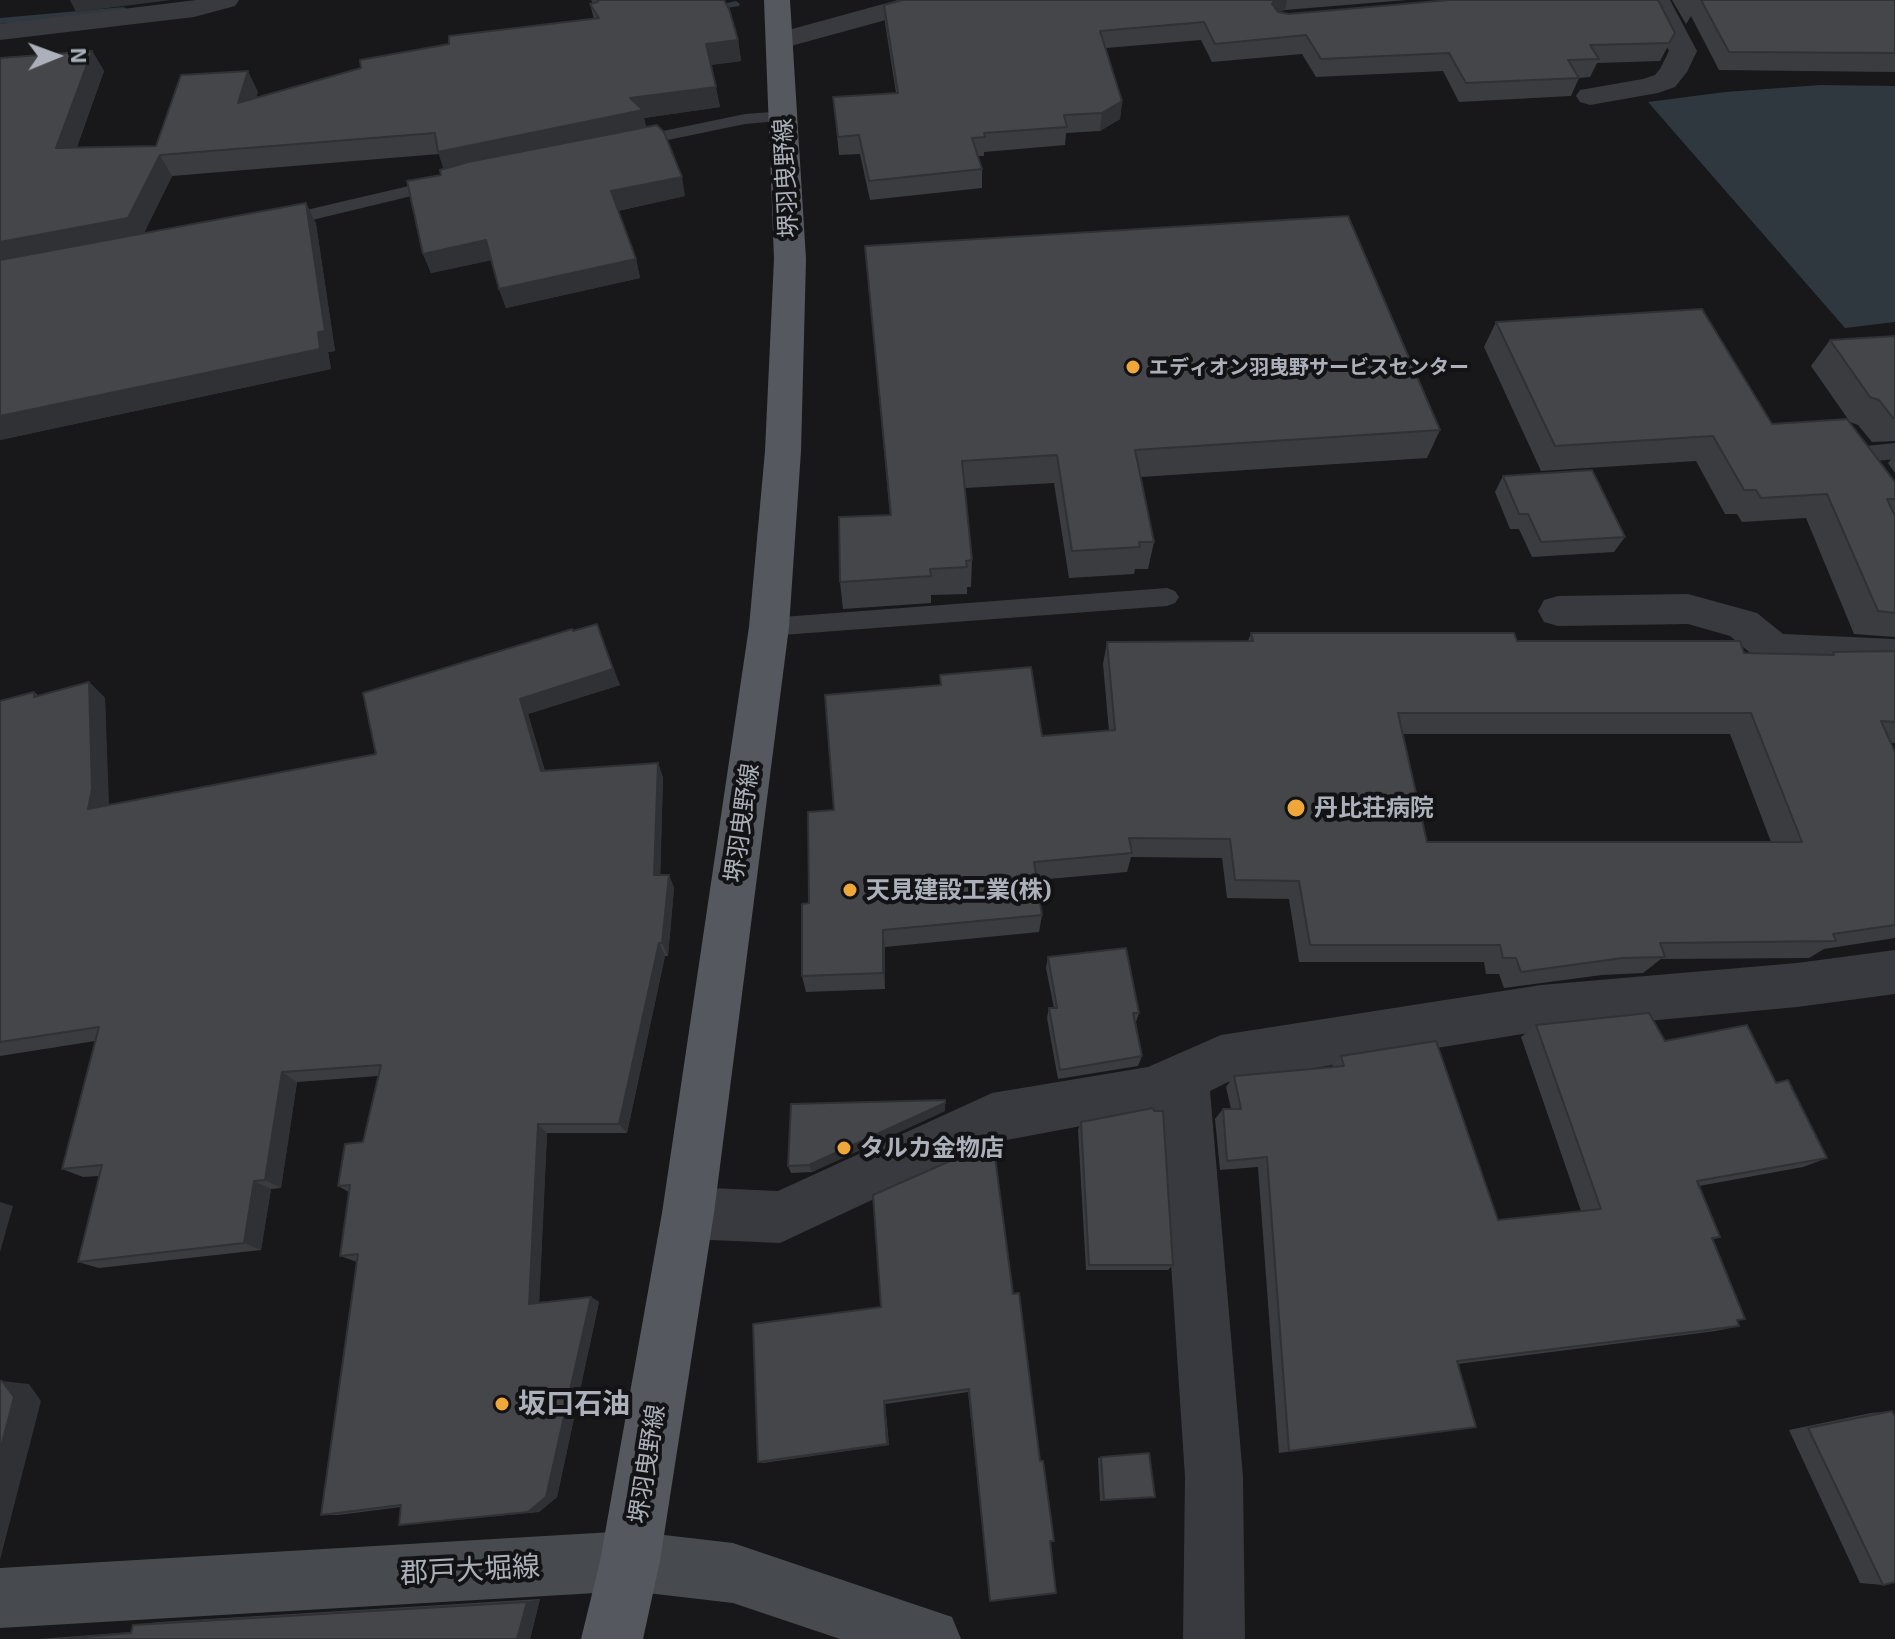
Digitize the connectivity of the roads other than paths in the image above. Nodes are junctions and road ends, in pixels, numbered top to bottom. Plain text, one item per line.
1 (226, 0) edge
2 (921, 0) edge
3 (1657, 0) edge
4 (778, 20) edge
5 (0, 32) edge
6 (1590, 96) dead end
7 (784, 116) junction
8 (608, 147) edge
9 (459, 178) edge
10 (263, 225) edge
11 (1850, 445) joint
12 (1895, 451) edge
13 (1886, 492) edge
14 (1167, 597) dead end
15 (1558, 611) dead end
16 (769, 627) junction
17 (1895, 655) edge
18 (1895, 972) edge
19 (1184, 1079) junction
20 (688, 1213) junction
21 (630, 1561) junction
22 (0, 1598) edge
23 (612, 1639) edge
24 (930, 1639) edge
25 (1214, 1639) edge

1 - 5 street
2 - 4 street
3 - 6 street
4 - 7 main road, 堺羽曳野線
7 - 8 lane
7 - 16 main road, 堺羽曳野線
9 - 10 lane
11 - 12 lane
11 - 13 street
14 - 16 lane
15 - 17 street
16 - 20 main road, 堺羽曳野線
18 - 19 street
19 - 20 street
19 - 25 street
20 - 21 main road, 堺羽曳野線
21 - 22 main road, 郡戸大堀線
21 - 23 main road, 堺羽曳野線
21 - 24 main road, 郡戸大堀線

